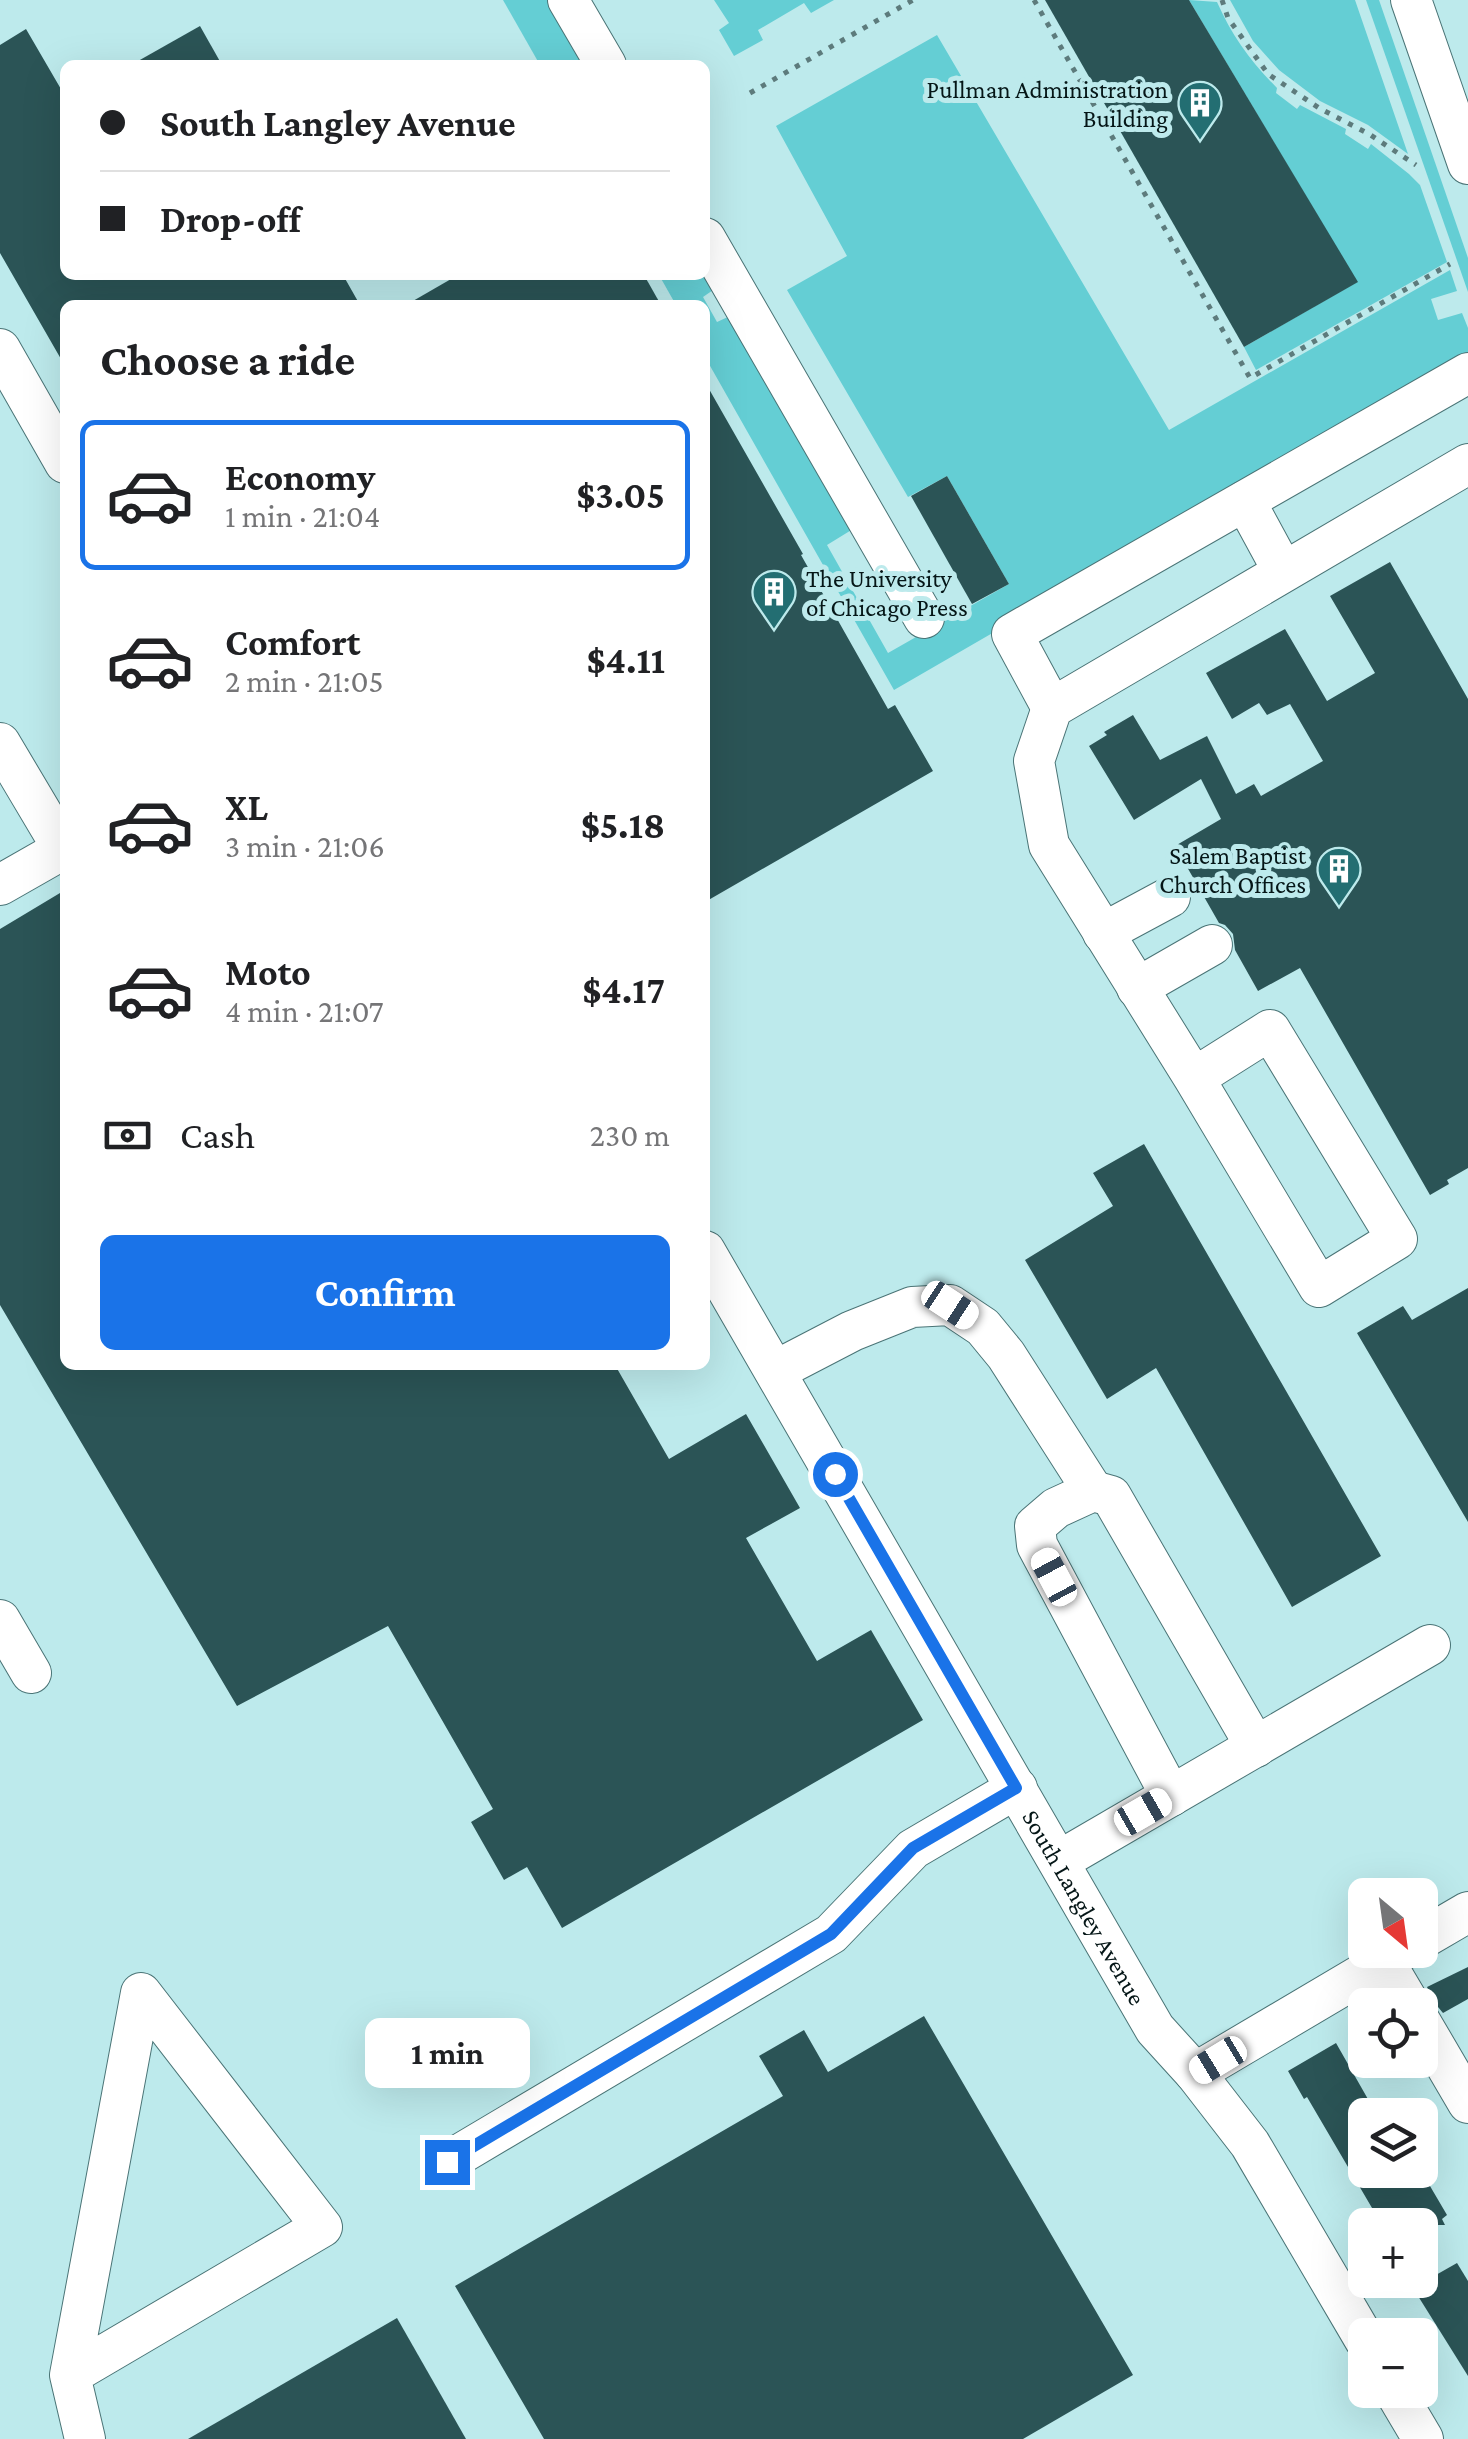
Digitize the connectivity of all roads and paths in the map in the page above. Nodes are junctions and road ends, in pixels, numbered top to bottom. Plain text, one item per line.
1 (568, 0) edge
2 (913, 0) edge
3 (1034, 0) edge
4 (1222, 0) edge
5 (1411, 0) edge
6 (603, 60) edge
7 (750, 94) dead end
8 (1468, 164) edge
9 (1416, 166) dead end
10 (710, 247) edge
11 (1450, 264) dead end
12 (0, 350) edge
13 (1467, 377) edge
14 (60, 453) edge
15 (1468, 464) edge
16 (1244, 500) junction
17 (1283, 571) junction
18 (924, 618) dead end
19 (1052, 708) junction
20 (0, 742) edge
21 (60, 841) edge
22 (60, 850) edge
23 (0, 885) edge
24 (1170, 896) dead end
25 (1102, 933) junction
26 (1212, 945) dead end
27 (1138, 988) junction
28 (1194, 1078) junction
29 (710, 1260) edge
30 (774, 1371) junction
31 (1093, 1491) junction
32 (0, 1620) edge
33 (1430, 1645) dead end
34 (31, 1673) dead end
35 (1256, 1746) junction
36 (1016, 1788) junction
37 (1171, 1796) junction
38 (1059, 1861) junction
39 (1468, 1912) edge
40 (1438, 1930) edge
41 (1374, 1968) edge
42 (1438, 2052) edge
43 (1195, 2073) junction
44 (1468, 2104) edge
45 (447, 2162) dead end
46 (1352, 2318) edge
47 (70, 2375) junction
48 (1405, 2408) edge
49 (85, 2439) edge
50 (1423, 2439) edge

1 - 6 street
2 - 7 path
3 - 11 path
4 - 9 path
5 - 8 street
10 - 18 street
12 - 14 street
13 - 16 street
15 - 17 street
16 - 17 street
16 - 19 street
17 - 19 street
19 - 25 street
20 - 21 street
22 - 23 street
24 - 25 street
25 - 27 street
26 - 27 street
27 - 28 street
28 - 28 street
29 - 30 street, South Langley Avenue
30 - 31 street
30 - 36 street, South Langley Avenue
31 - 35 street
31 - 37 street
32 - 34 street
33 - 35 street
35 - 37 street
36 - 38 street, South Langley Avenue
36 - 45 street
37 - 38 street
38 - 43 street, South Langley Avenue
39 - 40 street
41 - 43 street
42 - 44 street
43 - 46 street, South Langley Avenue
47 - 47 street
47 - 49 street
48 - 50 street

